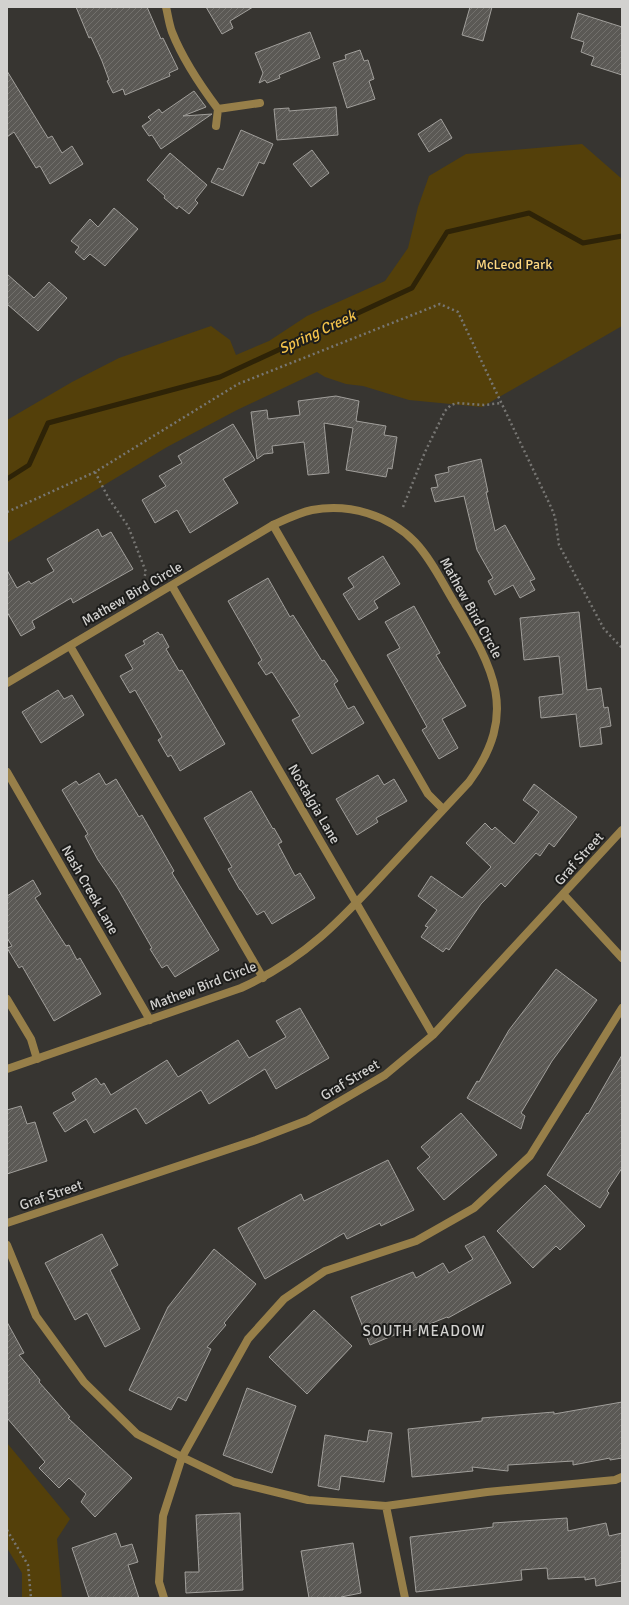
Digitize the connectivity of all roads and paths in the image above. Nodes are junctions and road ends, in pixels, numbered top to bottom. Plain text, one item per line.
1 (166, 7) edge
2 (260, 103) dead end
3 (218, 110) junction
4 (216, 126) dead end
5 (502, 403) junction
6 (96, 472) junction
7 (403, 507) dead end
8 (7, 512) edge
9 (273, 525) junction
10 (144, 578) dead end
11 (172, 586) junction
12 (70, 646) junction
13 (622, 648) edge
14 (7, 683) edge
15 (7, 772) edge
16 (443, 809) junction
17 (622, 830) edge
18 (564, 895) junction
19 (356, 903) junction
20 (622, 958) edge
21 (263, 978) junction
22 (7, 998) edge
23 (622, 1008) edge
24 (150, 1020) junction
25 (433, 1035) junction
26 (37, 1059) junction
27 (7, 1069) edge
28 (7, 1223) edge
29 (7, 1245) edge
30 (182, 1457) junction
31 (622, 1478) edge
32 (386, 1506) junction
33 (7, 1530) edge
34 (31, 1598) edge
35 (164, 1598) edge
36 (405, 1598) edge

1 - 3 street
2 - 3 street
3 - 4 street
5 - 6 path
5 - 7 path
5 - 13 path
6 - 8 path
6 - 10 path
9 - 11 street, Mathew Bird Circle
9 - 16 street
9 - 16 street, Mathew Bird Circle
11 - 12 street, Mathew Bird Circle
11 - 19 street, Nostalgia Lane
12 - 14 street, Mathew Bird Circle
12 - 21 street
15 - 24 street, Nash Creek Lane
16 - 19 street, Mathew Bird Circle
17 - 18 street, Graf Street
18 - 20 street
18 - 25 street, Graf Street
19 - 21 street, Mathew Bird Circle
19 - 25 street, Nostalgia Lane
21 - 24 street, Mathew Bird Circle
22 - 26 street
23 - 30 street
24 - 26 street, Mathew Bird Circle
25 - 28 street, Graf Street
26 - 27 street, Mathew Bird Circle
29 - 30 street
30 - 32 street
30 - 35 street
31 - 32 street
32 - 36 street
33 - 34 path

